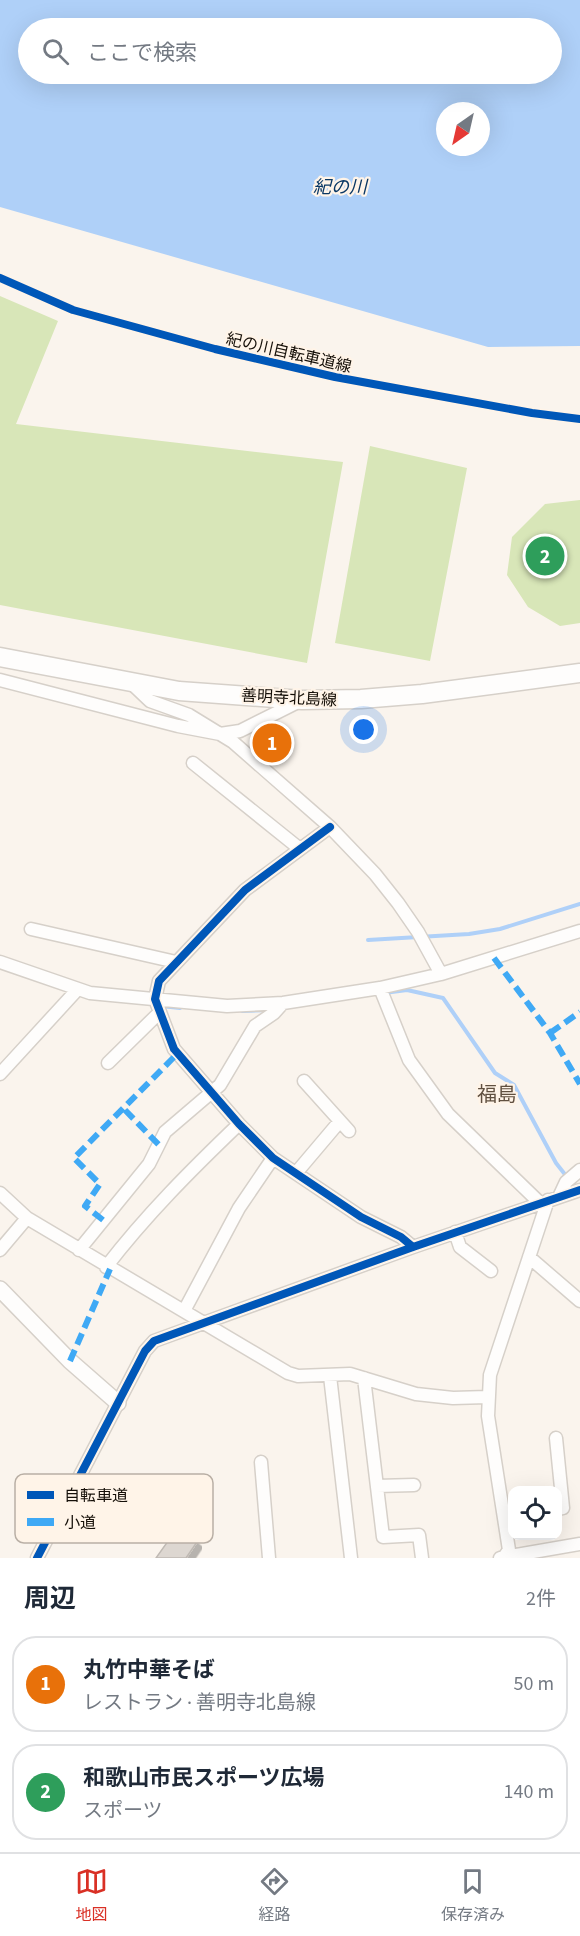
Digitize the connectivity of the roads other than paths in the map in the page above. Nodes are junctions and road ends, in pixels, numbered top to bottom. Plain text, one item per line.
1 (0, 657) edge
2 (580, 673) edge
3 (0, 680) edge
4 (129, 682) junction
5 (302, 700) junction
6 (220, 734) junction
7 (193, 763) dead end
8 (330, 827) junction
9 (300, 849) junction
10 (31, 929) dead end
11 (580, 932) edge
12 (0, 962) edge
13 (176, 962) junction
14 (441, 974) junction
15 (78, 990) junction
16 (382, 991) junction
17 (158, 1006) junction
18 (279, 1008) junction
19 (108, 1063) dead end
20 (0, 1074) edge
21 (303, 1082) dead end
22 (213, 1091) junction
23 (239, 1124) junction
24 (273, 1158) junction
25 (296, 1173) junction
26 (572, 1176) edge
27 (580, 1190) edge
28 (0, 1193) edge
29 (549, 1200) junction
30 (27, 1218) junction
31 (455, 1232) junction
32 (413, 1246) junction
33 (0, 1250) edge
34 (79, 1250) junction
35 (529, 1257) junction
36 (106, 1267) junction
37 (491, 1271) dead end
38 (0, 1289) edge
39 (580, 1301) edge
40 (184, 1311) junction
41 (204, 1322) junction
42 (330, 1376) junction
43 (364, 1378) junction
44 (487, 1397) junction
45 (118, 1403) junction
46 (556, 1438) dead end
47 (261, 1462) dead end
48 (80, 1474) edge
49 (414, 1485) dead end
50 (377, 1486) junction
51 (561, 1486) edge
52 (508, 1515) edge
53 (509, 1540) edge
54 (44, 1543) edge
55 (580, 1544) edge
56 (36, 1558) edge
57 (269, 1558) edge
58 (351, 1558) edge
59 (422, 1558) edge
60 (502, 1558) edge

1 - 4 main road, 善明寺北島線
2 - 5 main road, 善明寺北島線
3 - 6 street
4 - 5 main road, 善明寺北島線
4 - 6 street
5 - 6 street
6 - 8 street
7 - 9 street
8 - 9 street
8 - 14 street
9 - 13 street
10 - 13 street
11 - 14 street
12 - 15 street
13 - 17 street
14 - 16 street
15 - 17 street
15 - 20 street
16 - 18 street
16 - 29 street
17 - 18 street
17 - 19 street
17 - 22 street
18 - 22 street
21 - 25 street
22 - 23 street
22 - 34 street
23 - 24 street
23 - 36 street
24 - 25 street
24 - 40 street
25 - 32 street
26 - 29 street
27 - 29 street
28 - 30 street
29 - 31 street
29 - 35 street
30 - 33 street
30 - 34 street
31 - 32 street
31 - 37 street
32 - 41 street
34 - 36 street
35 - 39 street
35 - 44 street
36 - 40 street
38 - 45 street
40 - 41 street
41 - 42 street
41 - 45 street
42 - 43 street
42 - 58 street
43 - 44 street
43 - 50 street
44 - 52 street
45 - 48 street
46 - 51 street
47 - 57 street
49 - 50 street
50 - 59 street
53 - 60 street
54 - 56 street
55 - 60 street

